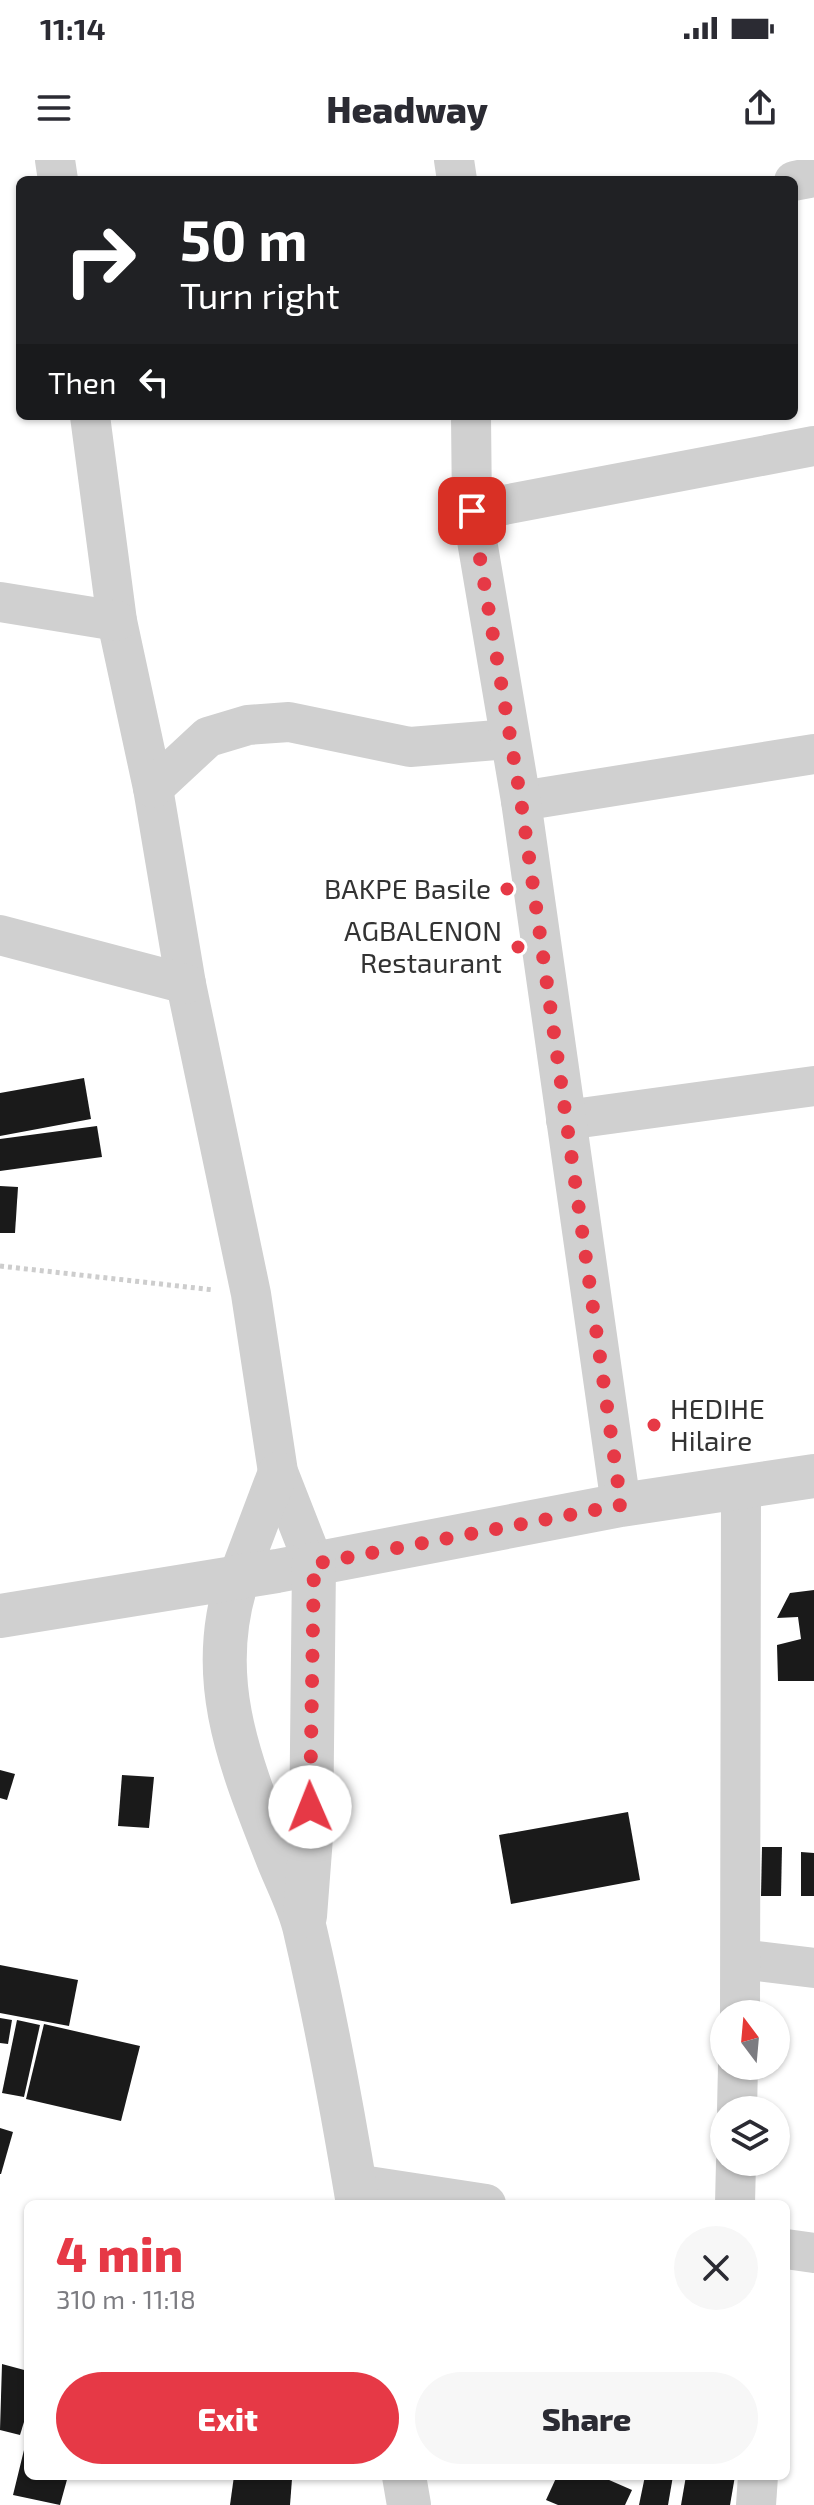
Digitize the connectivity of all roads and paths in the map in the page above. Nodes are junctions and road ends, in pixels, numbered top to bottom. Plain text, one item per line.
1 (91, 420) edge
2 (471, 420) edge
3 (814, 446) edge
4 (472, 511) junction
5 (0, 602) edge
6 (117, 621) junction
7 (510, 739) junction
8 (814, 754) edge
9 (153, 788) junction
10 (521, 801) junction
11 (0, 935) edge
12 (186, 984) junction
13 (814, 1086) edge
14 (566, 1120) junction
15 (0, 1266) edge
16 (251, 1294) junction
17 (278, 1472) junction
18 (814, 1476) edge
19 (741, 1487) junction
20 (621, 1505) junction
21 (314, 1564) junction
22 (239, 1575) junction
23 (0, 1616) edge
24 (304, 1926) junction
25 (741, 1959) junction
26 (814, 1968) edge
27 (740, 2000) edge
28 (736, 2176) edge
29 (356, 2194) edge
30 (434, 2200) edge
31 (735, 2200) edge
32 (790, 2250) edge
33 (814, 2253) edge
34 (405, 2480) edge
35 (758, 2480) edge
36 (409, 2505) edge
37 (756, 2505) edge

1 - 6 street
2 - 4 street
3 - 4 street
4 - 7 street
5 - 6 street
6 - 9 street
7 - 9 street
7 - 10 street
8 - 10 street
9 - 12 street
10 - 14 street
11 - 12 street
12 - 16 street
13 - 14 street
14 - 20 street
15 - 16 path
16 - 17 street
17 - 21 street
17 - 22 street
18 - 19 street
19 - 20 street
19 - 25 street
20 - 21 street
21 - 22 street
21 - 24 street
22 - 23 street
22 - 24 street
24 - 29 street
25 - 26 street
25 - 27 street
28 - 31 street
29 - 30 street
32 - 33 street
34 - 36 street
35 - 37 street

